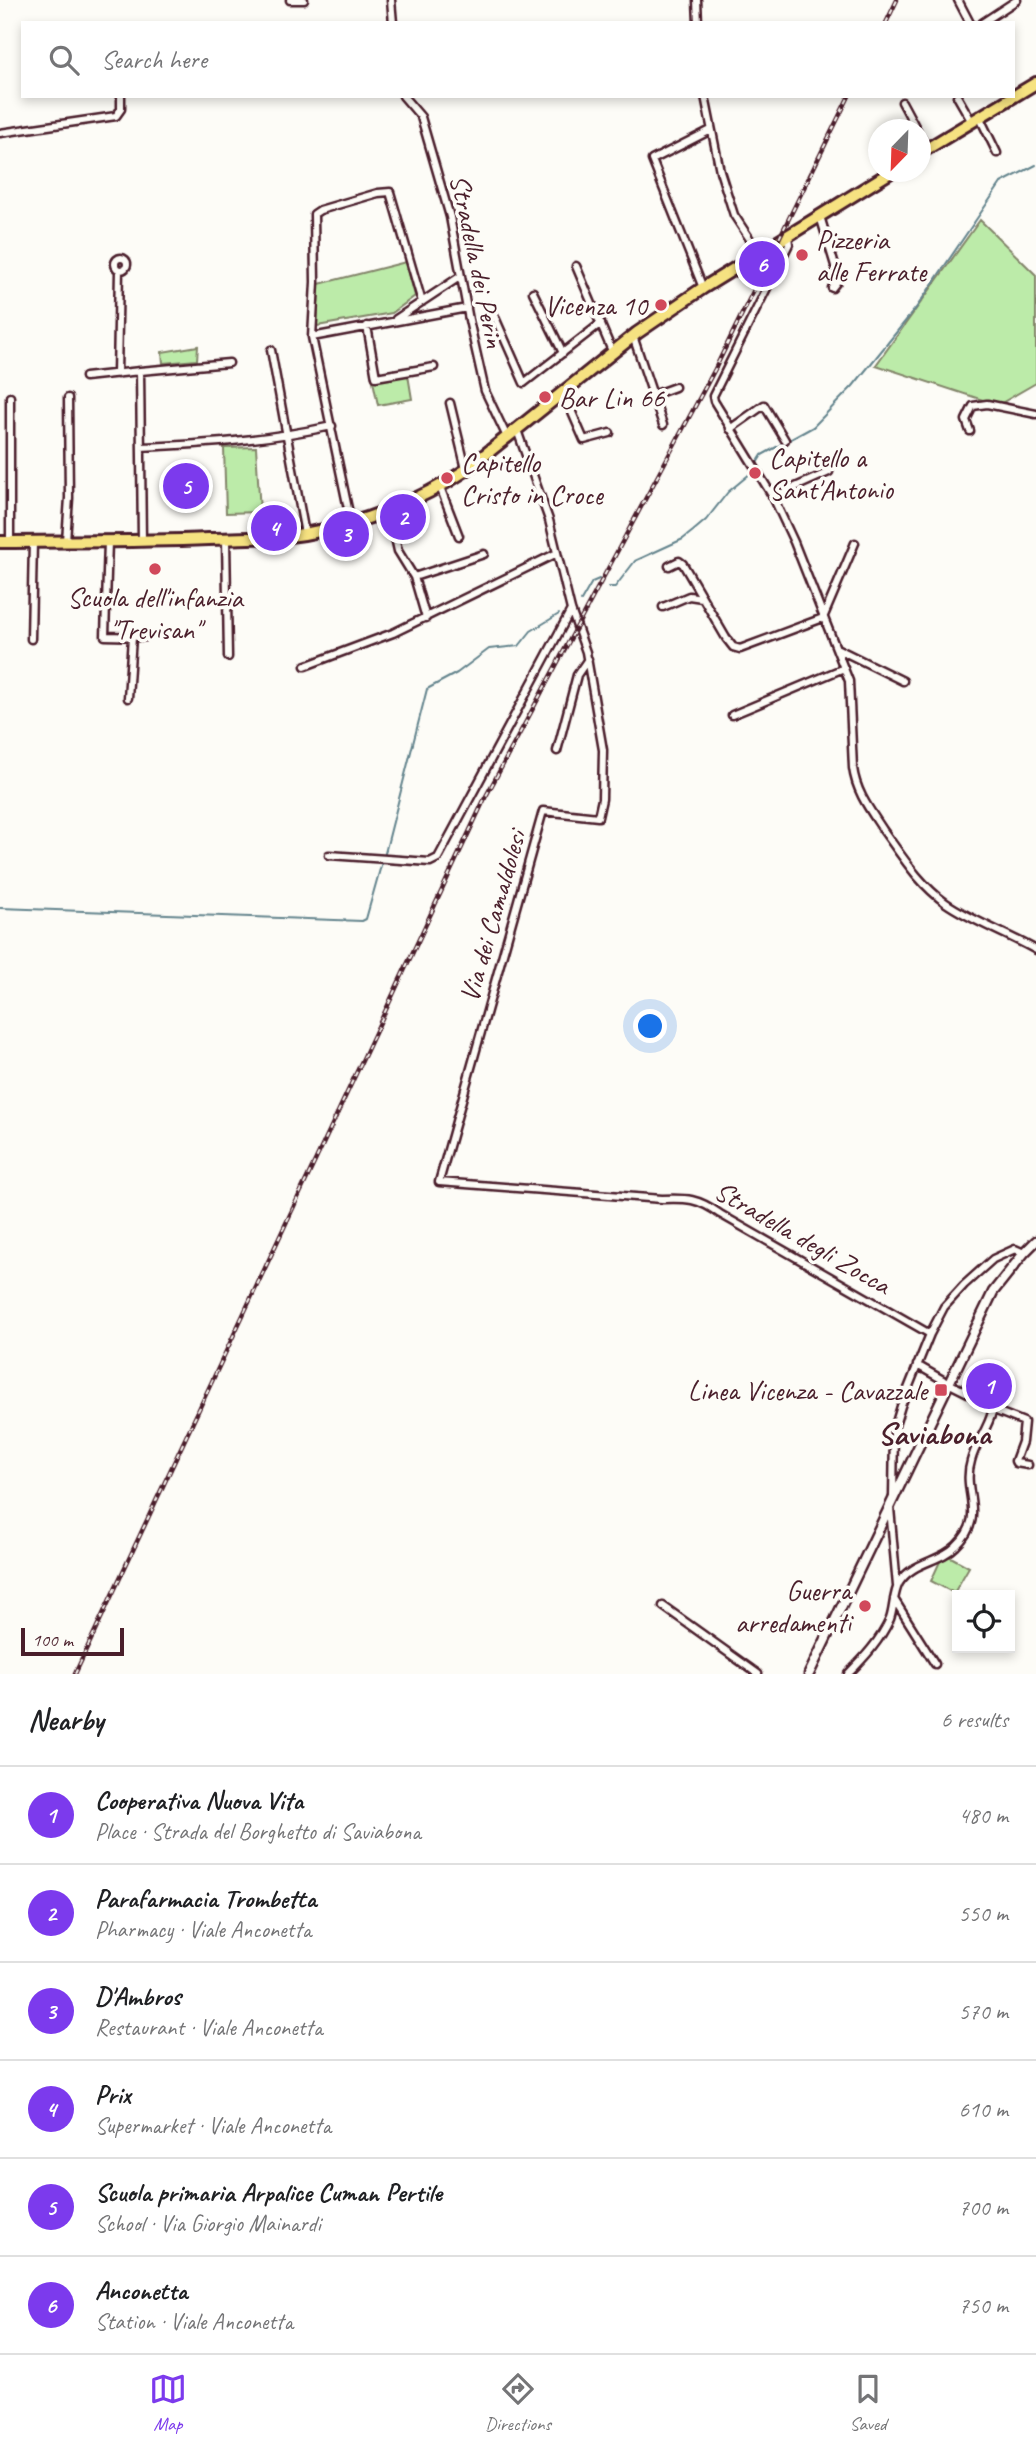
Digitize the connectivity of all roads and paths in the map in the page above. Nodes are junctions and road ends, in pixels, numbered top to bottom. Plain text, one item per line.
1 (290, 0) edge
2 (304, 0) edge
3 (391, 0) edge
4 (696, 0) edge
5 (958, 0) edge
6 (1017, 0) edge
7 (393, 21) edge
8 (698, 21) edge
9 (969, 21) edge
10 (985, 21) edge
11 (1036, 83) edge
12 (1015, 94) edge
13 (121, 98) edge
14 (405, 98) edge
15 (705, 98) edge
16 (959, 98) edge
17 (1009, 98) edge
18 (902, 102) dead end
19 (911, 119) edge
20 (976, 120) junction
21 (711, 130) junction
22 (0, 133) edge
23 (931, 147) edge
24 (997, 153) dead end
25 (875, 182) edge
26 (820, 216) junction
27 (788, 236) junction
28 (759, 253) junction
29 (576, 266) dead end
30 (119, 270) dead end
31 (461, 276) junction
32 (703, 288) junction
33 (832, 288) dead end
34 (533, 292) dead end
35 (422, 302) junction
36 (490, 306) dead end
37 (467, 308) junction
38 (393, 321) junction
39 (601, 323) junction
40 (367, 326) junction
41 (633, 336) junction
42 (312, 337) junction
43 (271, 350) dead end
44 (612, 351) junction
45 (563, 353) junction
46 (229, 363) dead end
47 (434, 367) dead end
48 (140, 371) junction
49 (117, 374) junction
50 (85, 377) dead end
51 (675, 387) dead end
52 (563, 392) junction
53 (653, 395) junction
54 (10, 397) dead end
55 (68, 397) dead end
56 (450, 403) dead end
57 (1036, 414) edge
58 (663, 425) dead end
59 (332, 426) junction
60 (730, 429) junction
61 (517, 430) junction
62 (970, 431) dead end
63 (610, 433) dead end
64 (288, 436) junction
65 (507, 438) junction
66 (785, 440) dead end
67 (141, 447) junction
68 (466, 470) junction
69 (829, 472) dead end
70 (440, 487) junction
71 (773, 497) junction
72 (389, 510) junction
73 (351, 523) junction
74 (305, 534) junction
75 (459, 536) dead end
76 (226, 539) junction
77 (33, 541) junction
78 (66, 541) junction
79 (108, 541) junction
80 (142, 541) junction
81 (5, 542) edge
82 (855, 543) dead end
83 (557, 553) junction
84 (484, 554) dead end
85 (668, 566) dead end
86 (414, 576) junction
87 (702, 598) junction
88 (663, 607) dead end
89 (571, 610) junction
90 (426, 618) junction
91 (822, 618) junction
92 (132, 637) junction
93 (145, 637) dead end
94 (31, 639) dead end
95 (836, 648) junction
96 (228, 657) dead end
97 (588, 659) junction
98 (305, 666) dead end
99 (844, 668) junction
100 (903, 681) dead end
101 (128, 698) dead end
102 (732, 715) dead end
103 (557, 751) dead end
104 (329, 855) dead end
105 (1036, 950) edge
106 (439, 1182) joint
107 (1036, 1241) edge
108 (1024, 1253) junction
109 (930, 1334) junction
110 (917, 1366) junction
111 (946, 1382) junction
112 (991, 1409) junction
113 (1028, 1465) dead end
114 (891, 1502) junction
115 (897, 1586) junction
116 (894, 1600) junction
117 (663, 1606) dead end
118 (935, 1664) dead end
119 (758, 1674) edge
120 (810, 1674) edge
121 (848, 1674) edge

1 - 2 street
3 - 7 street
4 - 8 street
5 - 9 street
6 - 10 street
11 - 12 main road
13 - 22 street
14 - 31 street, Stradella dei Perin
15 - 21 street
16 - 20 street
17 - 20 main road
18 - 19 street
20 - 23 main road
20 - 24 street
21 - 28 street
21 - 32 street
25 - 26 main road
26 - 27 main road
26 - 33 street
27 - 28 main road
27 - 60 street
28 - 32 main road
29 - 39 street
30 - 49 street
31 - 35 street
31 - 37 street, Stradella dei Perin
32 - 41 main road
34 - 45 street
35 - 38 street
35 - 42 street
36 - 45 street
37 - 38 street
37 - 65 street, Stradella dei Perin
38 - 40 street
39 - 44 street
39 - 45 street
40 - 42 street
40 - 47 street
41 - 44 main road
41 - 53 street
42 - 59 street
43 - 64 street
44 - 52 main road
46 - 48 street
48 - 49 street
48 - 67 street
49 - 50 street
51 - 53 street
52 - 61 main road
52 - 63 street
53 - 58 street
54 - 81 street
55 - 78 street
56 - 68 street
57 - 62 street
59 - 64 street
59 - 73 street
60 - 66 street
60 - 71 street
61 - 65 main road
61 - 83 street, Via dei Camaldolesi
64 - 67 street
64 - 74 street
65 - 68 main road
67 - 80 street
68 - 70 main road
69 - 71 street
70 - 72 main road
70 - 75 street
71 - 91 street
72 - 73 main road
72 - 86 street
73 - 74 main road
74 - 76 main road
76 - 80 main road
76 - 96 street
77 - 78 main road
77 - 81 main road
77 - 94 street
78 - 79 main road
79 - 80 main road
79 - 92 street
82 - 91 street
83 - 89 street, Via dei Camaldolesi
83 - 90 street
84 - 86 street
85 - 87 street
86 - 90 street
87 - 88 street
87 - 91 street
89 - 97 street, Via dei Camaldolesi
89 - 104 street, Via dei Camaldolesi
90 - 98 street
91 - 95 street
92 - 93 street
92 - 101 street
95 - 99 street
95 - 100 street
97 - 103 street
97 - 106 street, Via dei Camaldolesi
99 - 102 street
99 - 105 street
106 - 109 street, Stradella degli Zocca
107 - 108 street
108 - 109 street
108 - 111 street
109 - 110 street
110 - 111 street
110 - 114 street
111 - 112 street
111 - 114 street
112 - 113 street
112 - 115 street
114 - 115 street
114 - 120 street
115 - 116 street
116 - 118 street
116 - 121 street
117 - 119 street

